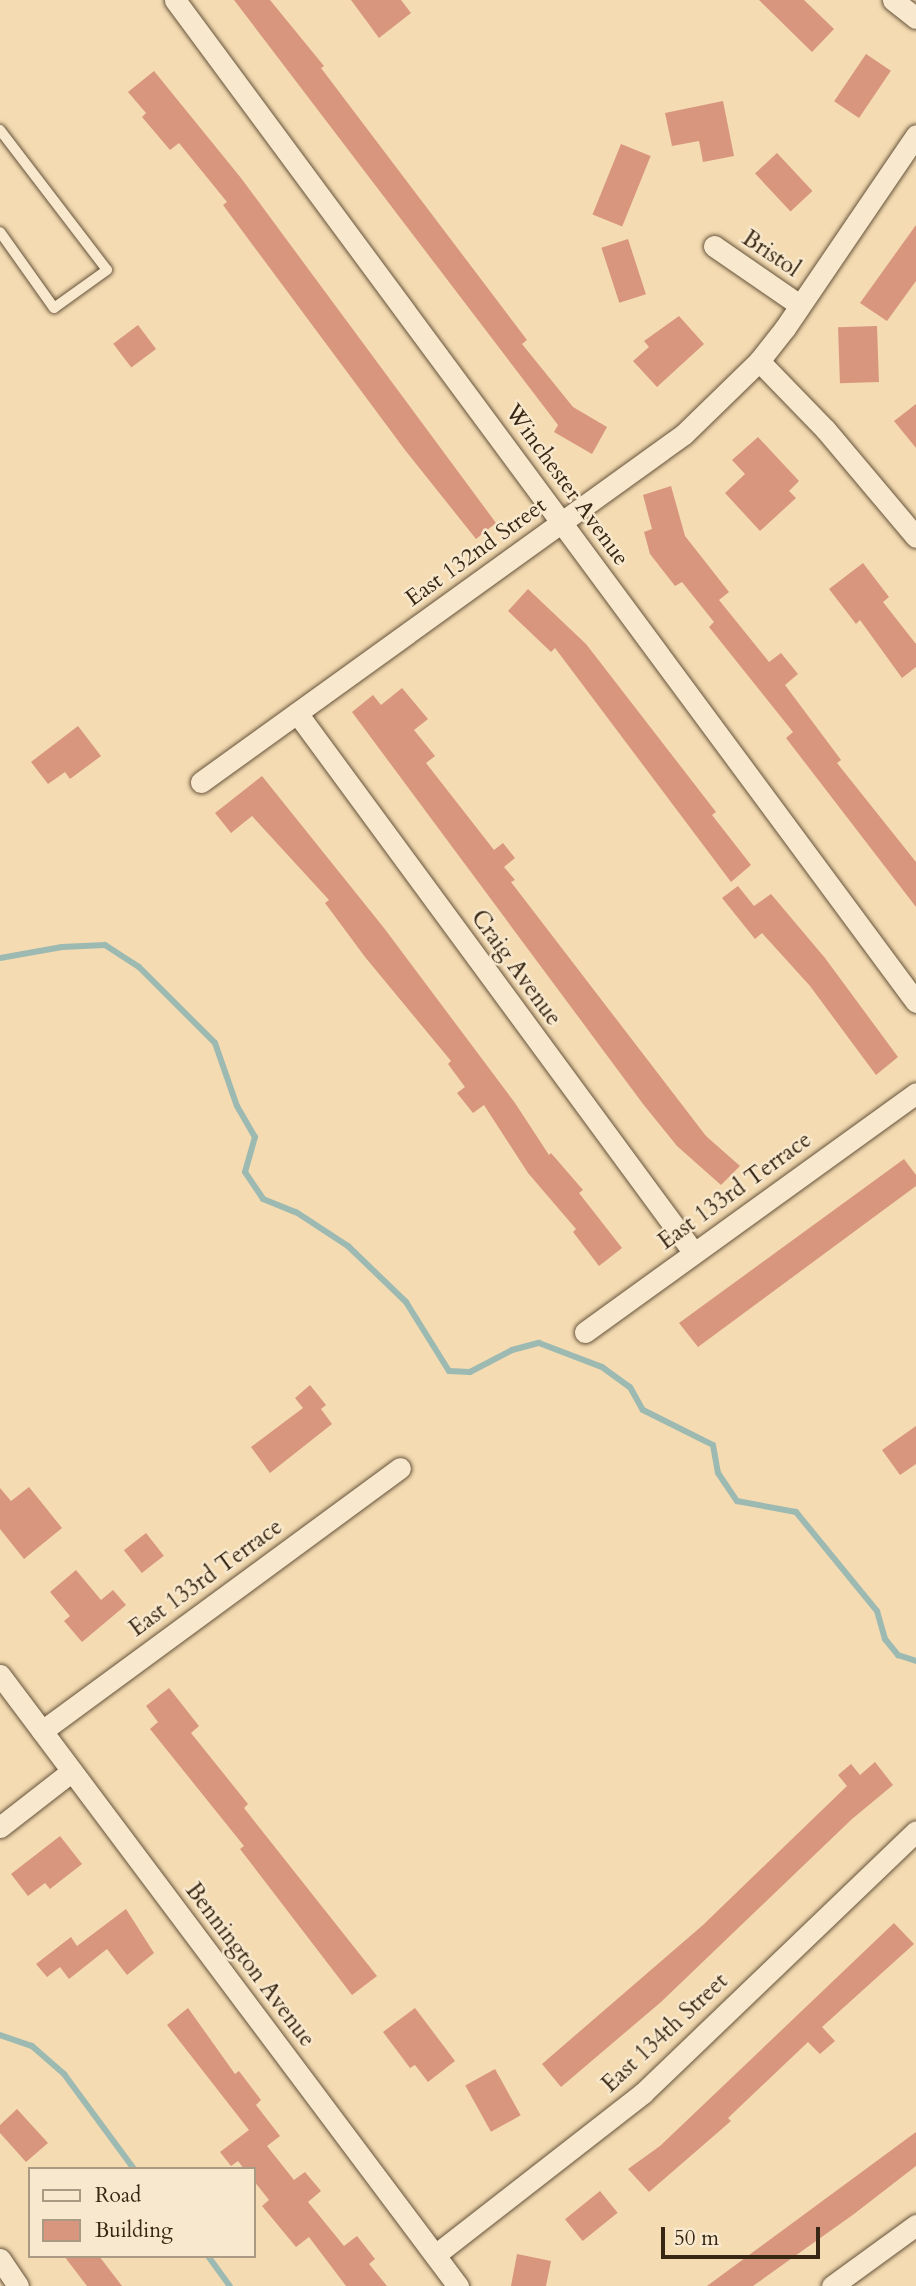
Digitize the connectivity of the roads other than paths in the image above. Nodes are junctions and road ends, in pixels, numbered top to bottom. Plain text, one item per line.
1 (175, 0) edge
2 (893, 0) edge
3 (916, 18) edge
4 (0, 130) edge
5 (916, 135) edge
6 (0, 232) edge
7 (714, 246) dead end
8 (798, 304) junction
9 (759, 361) junction
10 (562, 523) junction
11 (916, 537) edge
12 (297, 713) junction
13 (201, 782) dead end
14 (916, 1002) edge
15 (916, 1093) edge
16 (694, 1254) junction
17 (585, 1332) dead end
18 (401, 1468) dead end
19 (0, 1675) edge
20 (42, 1731) junction
21 (72, 1771) junction
22 (0, 1827) edge
23 (916, 1831) edge
24 (916, 2225) edge
25 (435, 2255) junction
26 (0, 2259) edge
27 (18, 2286) edge
28 (458, 2286) edge
29 (832, 2286) edge

1 - 10 street, Winchester Avenue
2 - 3 street
4 - 6 lane
5 - 8 street, East 132nd Street
7 - 8 street, Bristol
8 - 9 street, East 132nd Street
9 - 10 street, East 132nd Street
9 - 11 street
10 - 12 street, East 132nd Street
10 - 14 street, Winchester Avenue
12 - 13 street, East 132nd Street
12 - 16 street, Craig Avenue
15 - 16 street, East 133rd Terrace
16 - 17 street, East 133rd Terrace
18 - 20 street, East 133rd Terrace
19 - 20 street, Bennington Avenue
20 - 21 street, Bennington Avenue
21 - 22 street
21 - 25 street, Bennington Avenue
23 - 25 street, East 134th Street
24 - 29 street
25 - 28 street, Bennington Avenue
26 - 27 street

